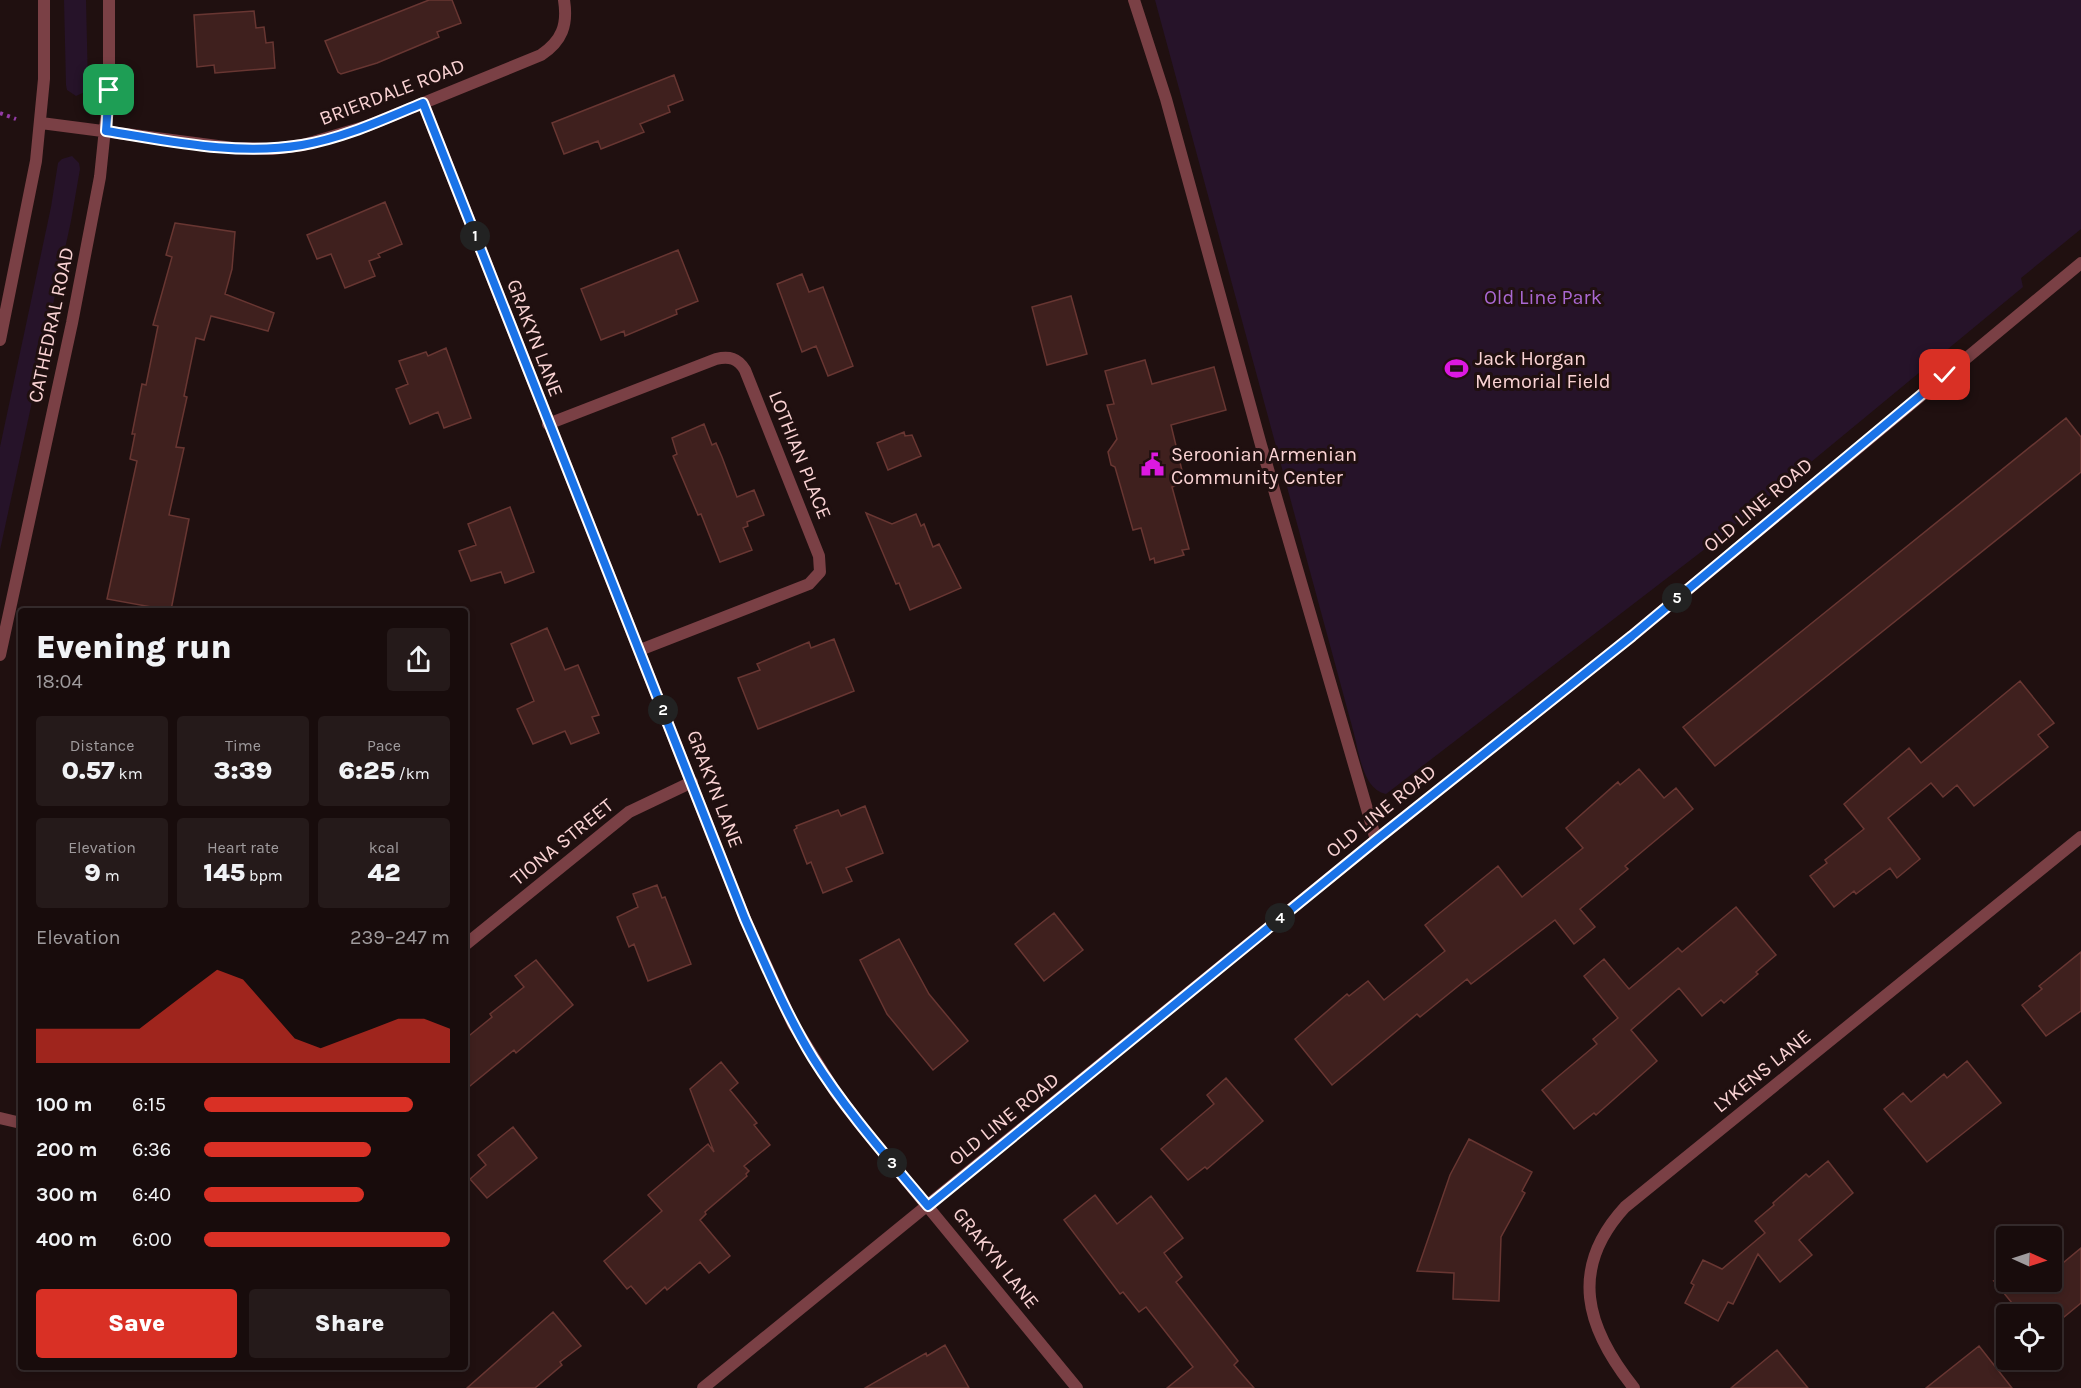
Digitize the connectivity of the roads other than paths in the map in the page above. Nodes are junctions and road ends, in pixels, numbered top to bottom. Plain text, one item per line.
1 (44, 0) edge
2 (109, 0) edge
3 (564, 0) edge
4 (1134, 0) edge
5 (423, 103) junction
6 (41, 123) junction
7 (106, 131) junction
8 (2081, 263) edge
9 (0, 340) edge
10 (548, 424) junction
11 (640, 650) junction
12 (0, 655) edge
13 (692, 782) junction
14 (2081, 837) edge
15 (1376, 840) junction
16 (468, 943) edge
17 (0, 1118) edge
18 (18, 1122) edge
19 (928, 1206) junction
20 (704, 1388) edge
21 (1077, 1388) edge
22 (1634, 1388) edge

1 - 6 street
2 - 7 street, CATHEDRAL ROAD
3 - 5 street, BRIERDALE ROAD
4 - 15 street
5 - 7 street, BRIERDALE ROAD
5 - 10 street, GRAKYN LANE
6 - 7 street, BRIERDALE ROAD
6 - 9 street
7 - 12 street, CATHEDRAL ROAD
8 - 15 street, OLD LINE ROAD
10 - 11 street, GRAKYN LANE
10 - 11 street, LOTHIAN PLACE
11 - 13 street, GRAKYN LANE
13 - 16 street, TIONA STREET
13 - 19 street, GRAKYN LANE
14 - 22 street, LYKENS LANE
15 - 19 street, OLD LINE ROAD
17 - 18 street
19 - 20 street, OLD LINE ROAD
19 - 21 street, GRAKYN LANE

